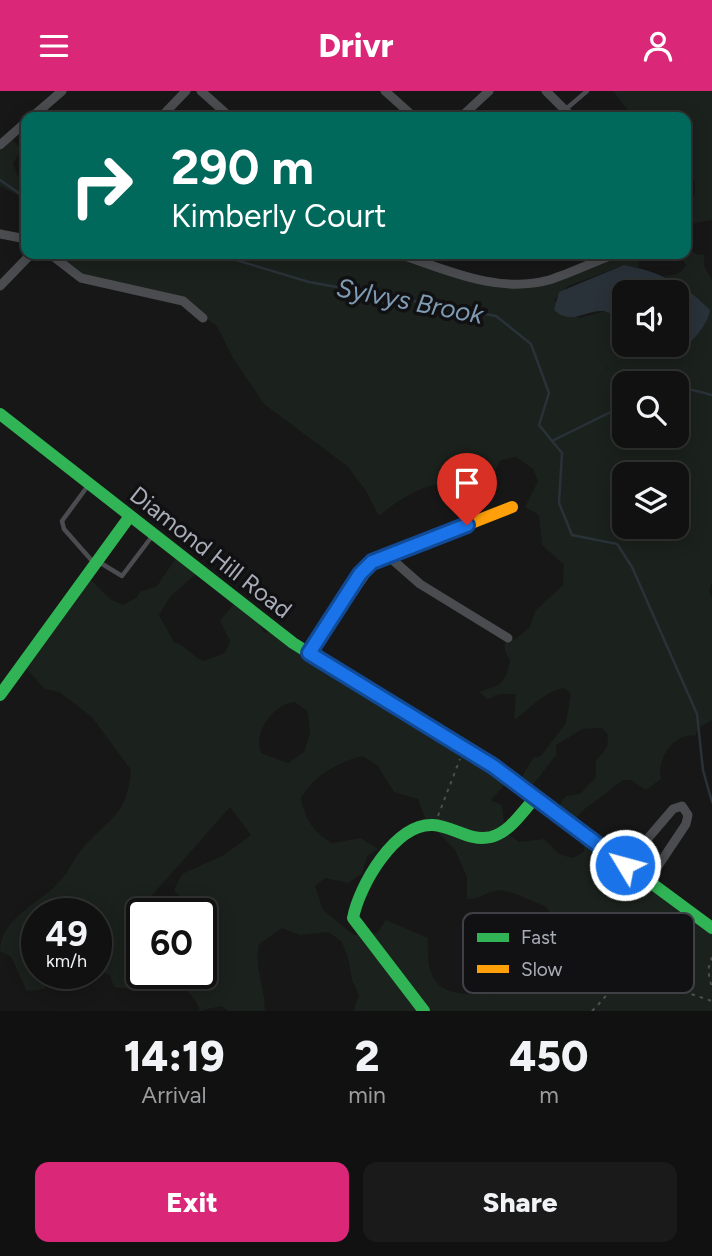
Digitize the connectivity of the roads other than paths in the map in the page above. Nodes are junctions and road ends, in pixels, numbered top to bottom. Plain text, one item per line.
1 (62, 91) edge
2 (186, 91) edge
3 (201, 91) edge
4 (385, 91) edge
5 (489, 91) edge
6 (546, 91) edge
7 (587, 91) edge
8 (38, 112) edge
9 (166, 112) edge
10 (224, 112) edge
11 (408, 112) edge
12 (466, 112) edge
13 (568, 112) edge
14 (570, 112) edge
15 (21, 126) edge
16 (0, 145) edge
17 (0, 234) edge
18 (21, 238) edge
19 (26, 259) edge
20 (56, 259) edge
21 (414, 259) edge
22 (602, 259) edge
23 (0, 286) edge
24 (203, 319) dead end
25 (0, 414) edge
26 (90, 484) junction
27 (512, 507) dead end
28 (130, 516) junction
29 (153, 534) junction
30 (387, 555) junction
31 (96, 562) junction
32 (508, 638) dead end
33 (309, 653) junction
34 (0, 695) edge
35 (536, 798) junction
36 (625, 865) junction
37 (648, 881) junction
38 (692, 913) edge
39 (694, 915) edge
40 (712, 928) edge
41 (424, 1011) edge

1 - 8 street
2 - 9 street
3 - 10 street
4 - 11 street
5 - 12 street
6 - 13 street
7 - 14 lane
15 - 16 street
17 - 18 street
19 - 23 street
20 - 24 street
21 - 22 street
25 - 26 main road, Diamond Hill Road
26 - 28 main road, Diamond Hill Road
26 - 31 lane
27 - 30 main road
28 - 29 main road, Diamond Hill Road
28 - 31 main road
29 - 31 lane
29 - 33 main road, Diamond Hill Road
30 - 32 street
30 - 33 main road
31 - 34 main road
33 - 35 main road, Diamond Hill Road
35 - 36 main road, Diamond Hill Road
35 - 41 main road
36 - 37 main road, Diamond Hill Road
36 - 37 street
37 - 38 main road, Diamond Hill Road
39 - 40 main road, Diamond Hill Road

